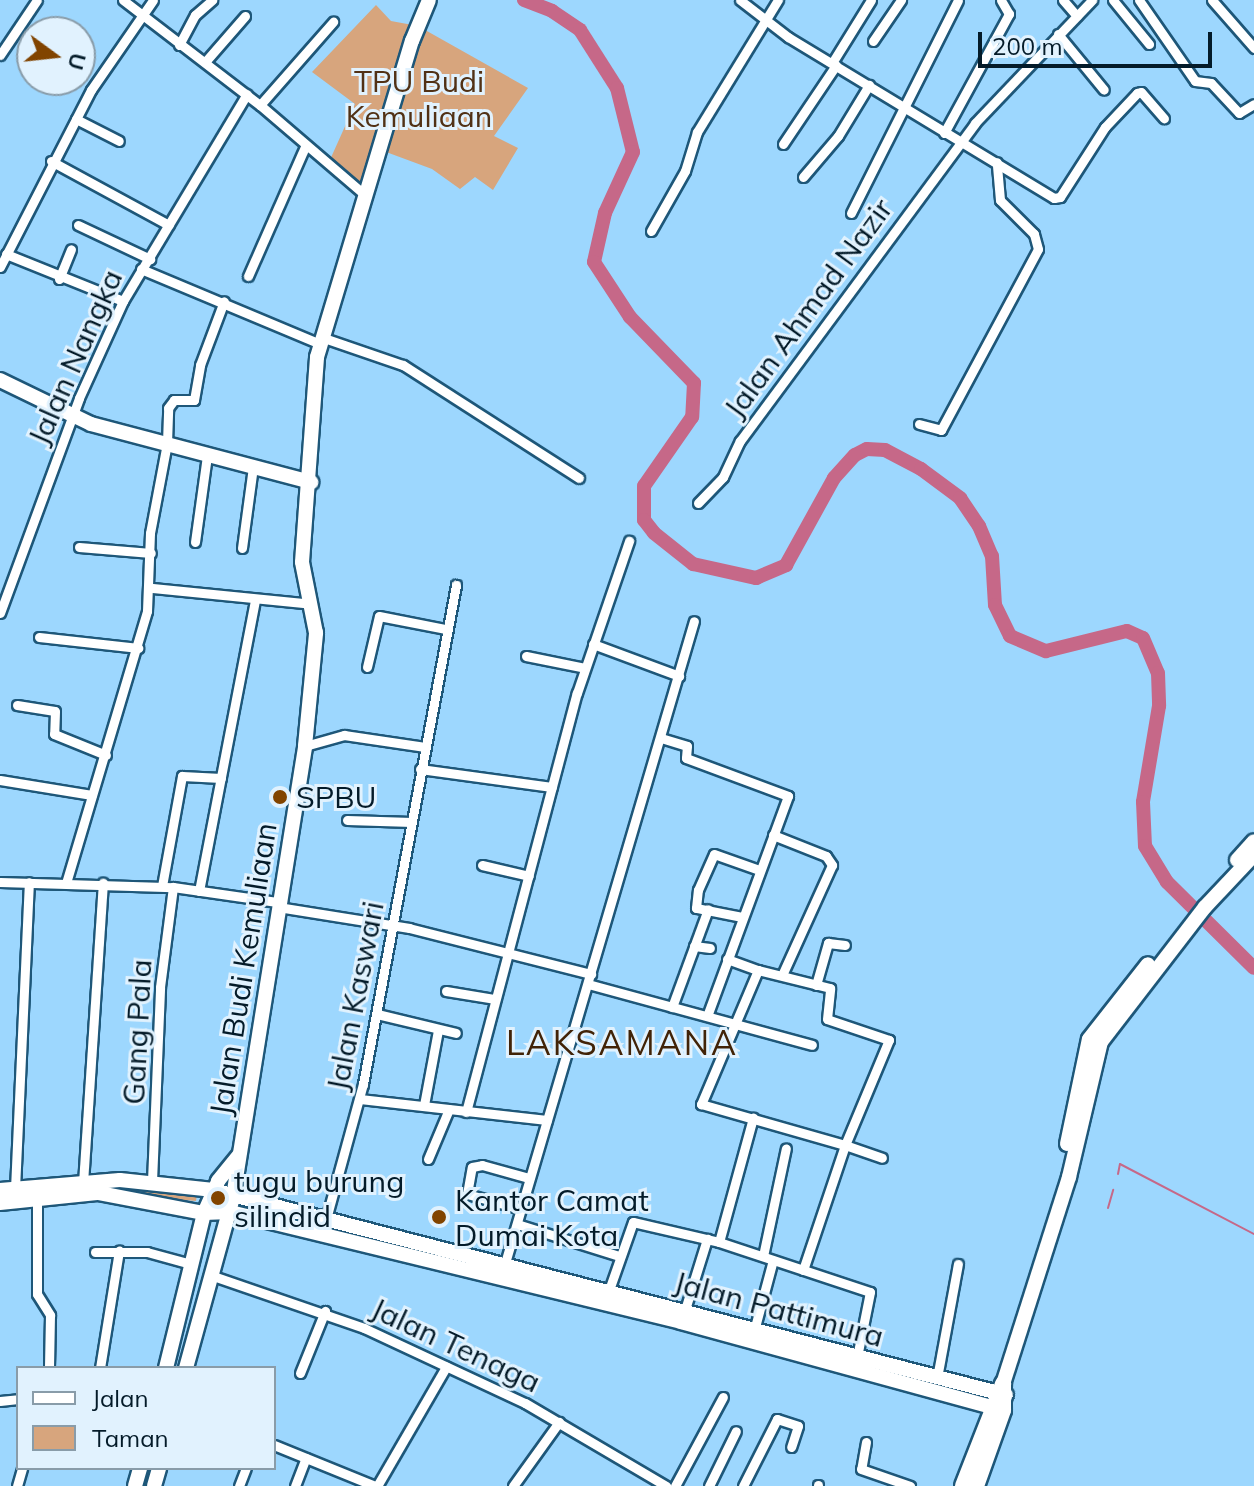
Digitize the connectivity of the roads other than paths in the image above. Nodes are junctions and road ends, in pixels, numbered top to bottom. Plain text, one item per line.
1 (37, 0) edge
2 (123, 0) edge
3 (153, 0) edge
4 (212, 0) edge
5 (429, 0) edge
6 (740, 0) edge
7 (778, 0) edge
8 (871, 0) edge
9 (901, 0) edge
10 (958, 0) edge
11 (1001, 0) edge
12 (1063, 0) edge
13 (1092, 0) edge
14 (1113, 0) edge
15 (1139, 0) edge
16 (1212, 0) edge
17 (140, 15) junction
18 (245, 16) dead end
19 (1077, 16) junction
20 (765, 21) junction
21 (333, 22) dead end
22 (1058, 34) junction
23 (873, 41) dead end
24 (1149, 44) dead end
25 (179, 45) junction
26 (1254, 48) edge
27 (0, 55) edge
28 (205, 62) junction
29 (834, 64) junction
30 (869, 85) junction
31 (1104, 90) dead end
32 (247, 94) junction
33 (1254, 104) edge
34 (260, 105) junction
35 (905, 109) junction
36 (1164, 118) dead end
37 (76, 119) junction
38 (944, 133) junction
39 (119, 141) dead end
40 (960, 142) junction
41 (783, 144) dead end
42 (305, 147) junction
43 (51, 161) junction
44 (997, 162) junction
45 (803, 177) dead end
46 (364, 194) junction
47 (851, 213) dead end
48 (78, 225) dead end
49 (169, 225) junction
50 (651, 231) dead end
51 (0, 237) edge
52 (11, 242) junction
53 (71, 249) dead end
54 (6, 254) junction
55 (150, 259) junction
56 (0, 267) edge
57 (141, 269) junction
58 (248, 276) dead end
59 (59, 279) junction
60 (123, 301) junction
61 (224, 301) junction
62 (321, 341) junction
63 (0, 380) edge
64 (74, 417) junction
65 (919, 424) dead end
66 (167, 443) junction
67 (207, 455) junction
68 (253, 467) junction
69 (579, 478) dead end
70 (311, 482) junction
71 (698, 503) dead end
72 (629, 541) dead end
73 (195, 542) dead end
74 (79, 547) dead end
75 (242, 548) dead end
76 (151, 553) junction
77 (456, 585) dead end
78 (152, 588) junction
79 (255, 601) junction
80 (311, 604) junction
81 (0, 613) edge
82 (694, 621) dead end
83 (445, 629) junction
84 (39, 637) dead end
85 (593, 644) junction
86 (138, 648) junction
87 (526, 656) dead end
88 (367, 667) dead end
89 (585, 668) junction
90 (679, 676) junction
91 (17, 705) dead end
92 (661, 738) junction
93 (305, 746) junction
94 (425, 747) junction
95 (106, 755) junction
96 (420, 775) junction
97 (221, 778) junction
98 (0, 780) edge
99 (552, 787) junction
100 (92, 795) junction
101 (347, 820) dead end
102 (412, 822) junction
103 (773, 835) junction
104 (1254, 841) edge
105 (1254, 855) edge
106 (482, 865) dead end
107 (759, 870) junction
108 (529, 876) junction
109 (0, 882) edge
110 (29, 882) junction
111 (66, 883) junction
112 (103, 883) junction
113 (162, 886) junction
114 (173, 887) junction
115 (199, 891) junction
116 (277, 904) junction
117 (708, 909) junction
118 (742, 917) junction
119 (394, 926) junction
120 (845, 945) dead end
121 (694, 946) junction
122 (508, 953) junction
123 (721, 953) junction
124 (758, 970) junction
125 (782, 975) junction
126 (590, 979) junction
127 (816, 985) junction
128 (446, 991) dead end
129 (495, 999) junction
130 (672, 1007) junction
131 (377, 1014) junction
132 (707, 1016) junction
133 (733, 1022) junction
134 (1105, 1025) junction
135 (438, 1030) junction
136 (456, 1033) dead end
137 (812, 1045) dead end
138 (360, 1099) junction
139 (424, 1105) junction
140 (449, 1109) junction
141 (466, 1112) junction
142 (753, 1118) junction
143 (547, 1120) junction
144 (845, 1145) junction
145 (786, 1148) dead end
146 (242, 1152) junction
147 (882, 1158) dead end
148 (428, 1159) dead end
149 (529, 1178) junction
150 (152, 1181) junction
151 (83, 1183) junction
152 (8, 1190) edge
153 (213, 1190) junction
154 (233, 1197) junction
155 (37, 1200) junction
156 (0, 1203) edge
157 (521, 1209) junction
158 (230, 1212) junction
159 (204, 1213) junction
160 (326, 1219) junction
161 (517, 1224) junction
162 (707, 1239) junction
163 (719, 1242) junction
164 (119, 1251) junction
165 (95, 1252) dead end
166 (619, 1256) junction
167 (768, 1258) junction
168 (505, 1263) junction
169 (191, 1264) junction
170 (958, 1264) dead end
171 (803, 1270) junction
172 (213, 1276) junction
173 (609, 1290) junction
174 (325, 1311) junction
175 (683, 1316) junction
176 (755, 1327) junction
177 (857, 1357) junction
178 (49, 1366) edge
179 (100, 1366) edge
180 (166, 1366) edge
181 (187, 1366) edge
182 (446, 1367) junction
183 (300, 1373) dead end
184 (937, 1378) junction
185 (723, 1397) dead end
186 (1000, 1397) junction
187 (559, 1422) junction
188 (736, 1431) dead end
189 (866, 1442) dead end
190 (276, 1446) edge
191 (791, 1447) dead end
192 (306, 1458) junction
193 (652, 1483) edge
194 (295, 1486) edge
195 (376, 1486) edge
196 (513, 1486) edge
197 (666, 1486) edge
198 (675, 1486) edge
199 (709, 1486) edge
200 (743, 1486) edge
201 (910, 1486) edge
202 (963, 1486) edge
203 (976, 1486) edge

1 - 27 street
2 - 17 street
3 - 17 street
4 - 25 street
5 - 46 main road, Jalan Budi Kemuliaan
6 - 20 street
7 - 20 street
8 - 29 street
9 - 23 street
10 - 35 street
11 - 38 street
12 - 19 street
13 - 19 street, Jalan Ahmad Nazir
14 - 24 street
15 - 33 street
16 - 26 street
17 - 25 street
17 - 37 street
18 - 28 street
19 - 22 street, Jalan Ahmad Nazir
20 - 29 street
20 - 50 street
21 - 34 street
22 - 31 street
22 - 40 street, Jalan Ahmad Nazir
25 - 28 street
28 - 32 street
29 - 30 street
29 - 41 street
30 - 35 street
30 - 45 street
32 - 34 street
32 - 49 street, Jalan Nangka
34 - 42 street
35 - 38 street
35 - 47 street
36 - 44 street
37 - 39 street
37 - 43 street
38 - 40 street
40 - 44 street
40 - 71 street, Jalan Ahmad Nazir
42 - 46 street
42 - 58 street
43 - 49 street
43 - 52 street
44 - 65 street
46 - 62 main road, Jalan Budi Kemuliaan
48 - 55 street
49 - 55 street, Jalan Nangka
51 - 52 street
52 - 54 street
53 - 59 street
54 - 56 street
54 - 59 street
55 - 57 street, Jalan Nangka
57 - 60 street, Jalan Nangka
57 - 61 street
59 - 60 street
60 - 64 street, Jalan Nangka
61 - 62 street
61 - 66 street
62 - 69 street
62 - 70 main road, Jalan Budi Kemuliaan
63 - 64 main road
64 - 66 main road
64 - 81 street, Jalan Nangka
66 - 67 main road
66 - 76 street
67 - 68 main road
67 - 73 street
68 - 70 main road
68 - 75 street
70 - 80 main road, Jalan Budi Kemuliaan
72 - 85 street
74 - 76 street
76 - 78 street
77 - 83 street, Jalan Kaswari
78 - 79 street
78 - 86 street
79 - 80 street
79 - 97 street
80 - 93 main road, Jalan Budi Kemuliaan
82 - 90 street
83 - 88 street
83 - 94 street, Jalan Kaswari
84 - 86 street
85 - 89 street
85 - 90 street
86 - 95 street
87 - 89 street
89 - 99 street
90 - 92 street
91 - 95 street
92 - 103 street
92 - 126 street
93 - 94 street
93 - 116 main road, Jalan Budi Kemuliaan
94 - 96 street, Jalan Kaswari
95 - 100 street
96 - 99 street
96 - 102 street, Jalan Kaswari
97 - 113 street
97 - 115 street
98 - 100 street
99 - 108 street
100 - 111 street
101 - 102 street
102 - 119 street, Jalan Kaswari
103 - 107 street
103 - 125 street
104 - 134 main road
105 - 134 main road
106 - 108 street
107 - 117 street
107 - 118 street
108 - 122 street
109 - 110 street
110 - 111 street
110 - 152 street
111 - 112 street
112 - 113 street
112 - 151 street
113 - 114 street
114 - 115 street
114 - 150 street, Gang Pala
115 - 116 street
116 - 119 street
116 - 146 main road, Jalan Budi Kemuliaan
117 - 118 street
117 - 121 street
118 - 123 street
119 - 122 street
119 - 131 street, Jalan Kaswari
120 - 127 street
121 - 123 street
121 - 130 street
122 - 126 street
122 - 129 street
123 - 124 street
123 - 132 street
124 - 125 street
124 - 133 street
125 - 127 street
126 - 130 street
126 - 143 street
127 - 144 street
128 - 129 street
129 - 141 street
130 - 132 street
131 - 135 street
131 - 138 street, Jalan Kaswari
132 - 133 street
133 - 137 street
133 - 142 street
134 - 186 main road
135 - 136 street
135 - 139 street
138 - 139 street
138 - 160 street, Jalan Kaswari
139 - 140 street
140 - 141 street
140 - 148 street
141 - 143 street
142 - 144 street
142 - 163 street
143 - 149 street
144 - 147 street
144 - 171 street
145 - 167 street
146 - 153 main road, Jalan Budi Kemuliaan
146 - 154 main road, Jalan Budi Kemuliaan
149 - 157 street
149 - 157 street
150 - 151 main road, Jalan Pattimura
150 - 153 main road, Jalan Pattimura
151 - 152 main road, Jalan Pattimura
153 - 154 main road, Jalan Pattimura
153 - 159 main road, Jalan Budi Kemuliaan
154 - 158 main road, Jalan Budi Kemuliaan
154 - 160 main road, Jalan Pattimura
155 - 156 main road, Jalan Pattimura
155 - 159 main road, Jalan Pattimura
155 - 178 street
157 - 161 street
158 - 159 main road, Jalan Pattimura
158 - 172 main road, Jalan Budi Kemuliaan
158 - 175 main road, Jalan Pattimura
159 - 169 main road, Jalan Budi Kemuliaan
160 - 168 main road, Jalan Pattimura
161 - 166 street
161 - 168 street
162 - 163 street
162 - 166 street
162 - 175 street
163 - 167 street
164 - 165 street
164 - 169 street
164 - 179 street
166 - 173 street
167 - 171 street
167 - 176 street
168 - 173 main road, Jalan Pattimura
169 - 180 main road, Jalan Budi Kemuliaan
170 - 184 street
171 - 177 street
172 - 174 street, Jalan Tenaga
172 - 181 main road, Jalan Budi Kemuliaan
173 - 175 main road, Jalan Pattimura
174 - 182 street, Jalan Tenaga
174 - 183 street
175 - 176 main road, Jalan Pattimura
175 - 186 main road, Jalan Pattimura
176 - 177 main road, Jalan Pattimura
177 - 184 main road, Jalan Pattimura
182 - 187 street, Jalan Tenaga
182 - 195 street
184 - 186 main road, Jalan Pattimura
185 - 198 street
186 - 202 highway
186 - 203 highway
187 - 193 street, Jalan Tenaga
187 - 196 street
188 - 199 street
189 - 201 street
190 - 192 street
191 - 200 street
192 - 194 street
192 - 195 street
193 - 197 street, Jalan Tenaga

